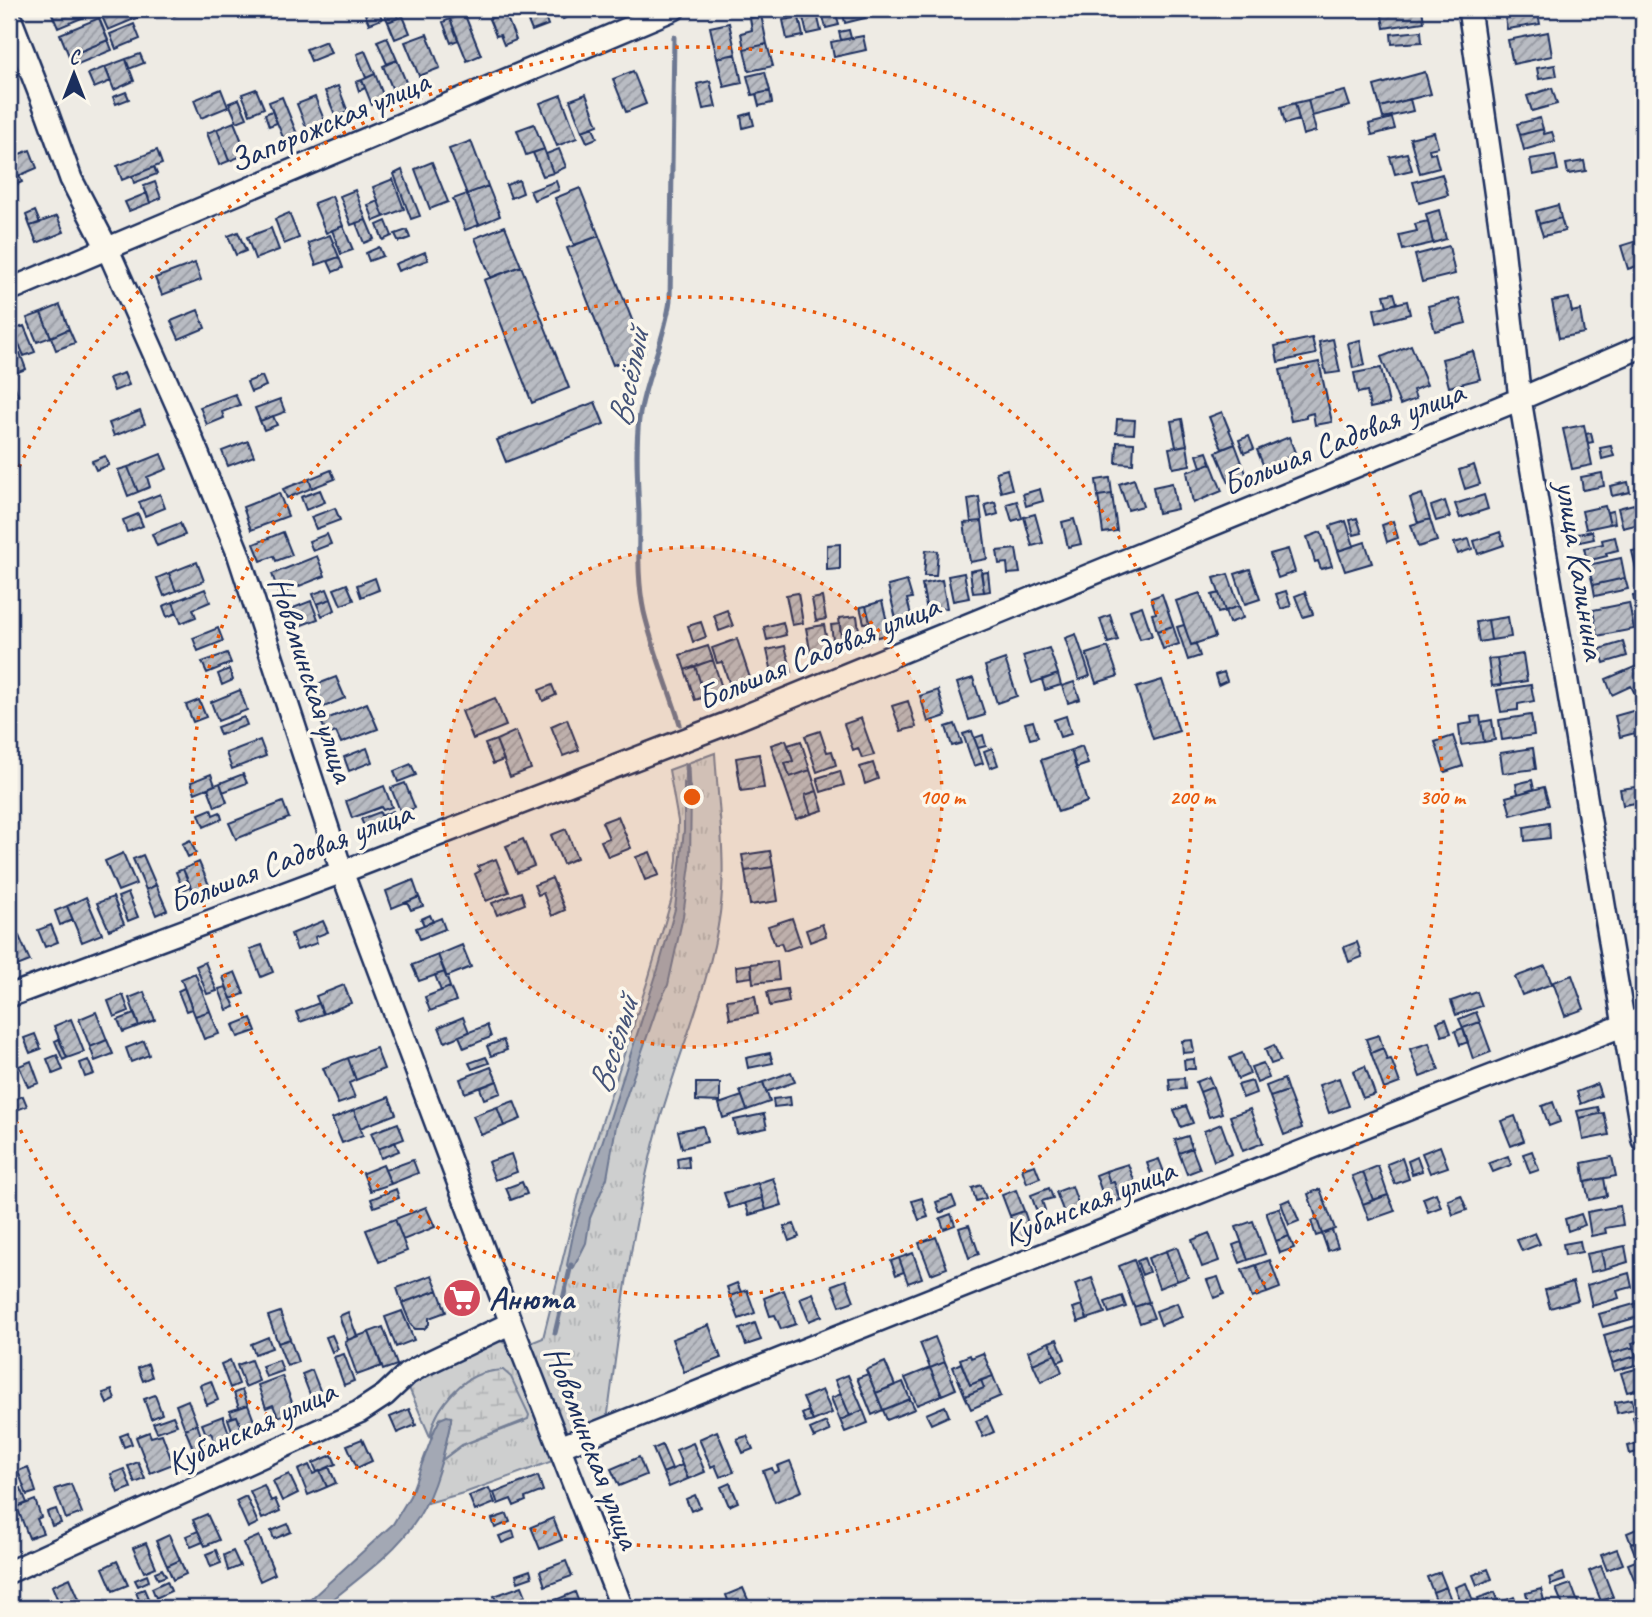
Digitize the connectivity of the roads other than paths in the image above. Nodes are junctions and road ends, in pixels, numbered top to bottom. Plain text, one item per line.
1 (674, 9) edge
2 (1469, 9) edge
3 (9, 15) edge
4 (108, 250) junction
5 (9, 290) edge
6 (1643, 346) edge
7 (1520, 399) junction
8 (342, 872) junction
9 (9, 996) edge
10 (1634, 1022) edge
11 (1643, 1140) edge
12 (511, 1323) junction
13 (560, 1447) junction
14 (9, 1572) edge
15 (622, 1608) edge

1 - 4 street, Запорожская улица
2 - 7 street, улица Калинина
3 - 4 street, Новоминская улица
4 - 5 street, Запорожская улица
4 - 8 street, Новоминская улица
6 - 7 street, Большая Садовая улица
7 - 8 street, Большая Садовая улица
7 - 10 street, улица Калинина
8 - 9 street, Большая Садовая улица
8 - 12 street, Новоминская улица
10 - 11 street, улица Калинина
10 - 13 street, Кубанская улица
12 - 13 street, Новоминская улица
12 - 14 street, Кубанская улица
13 - 15 street, Новоминская улица

